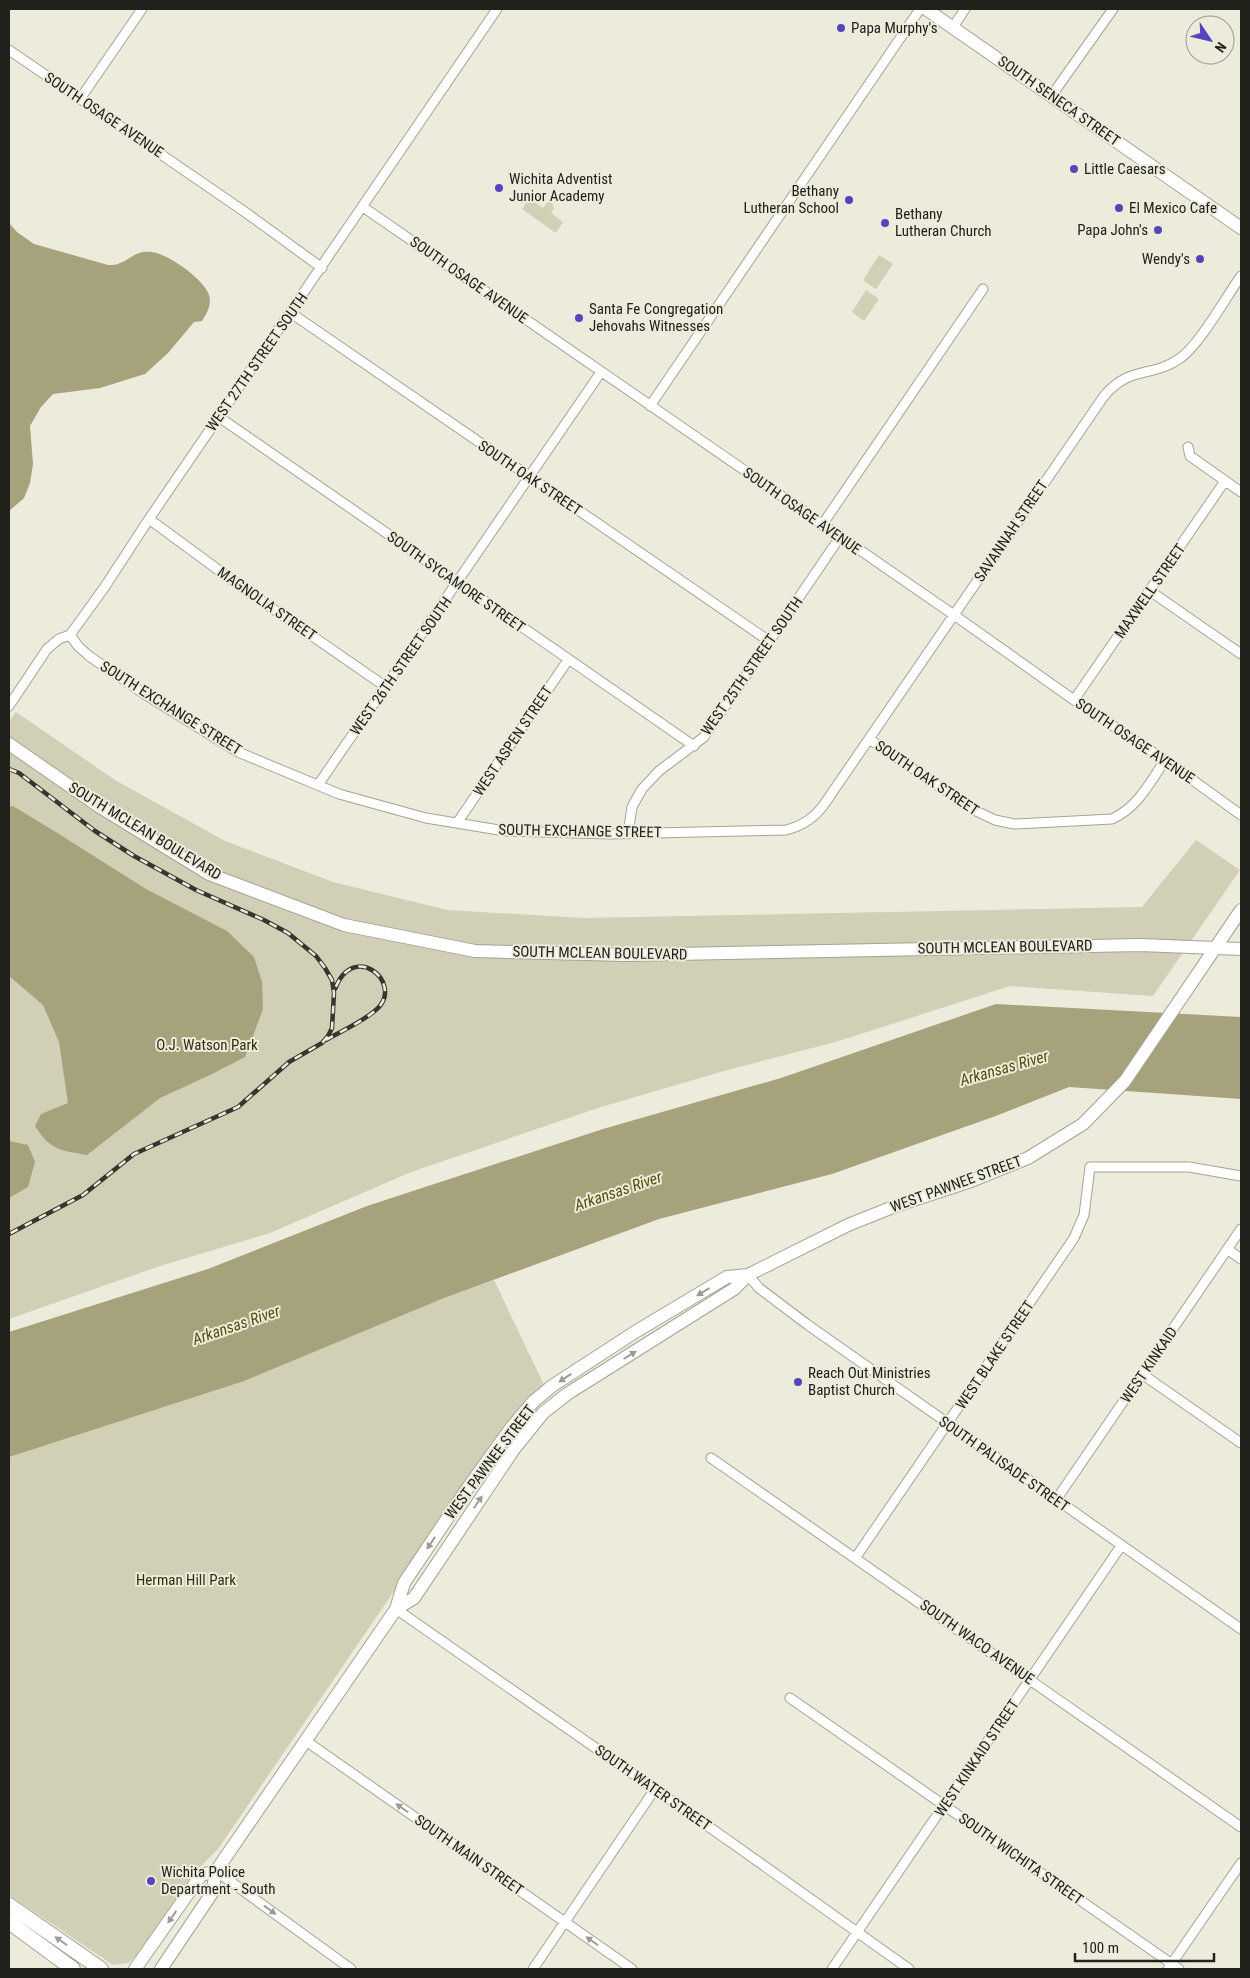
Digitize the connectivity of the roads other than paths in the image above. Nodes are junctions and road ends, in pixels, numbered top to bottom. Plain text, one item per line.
1 (142, 9) edge
2 (497, 9) edge
3 (920, 9) edge
4 (926, 9) edge
5 (965, 9) edge
6 (1114, 9) edge
7 (953, 27) junction
8 (9, 50) edge
9 (1052, 95) junction
10 (80, 99) junction
11 (363, 207) junction
12 (1241, 228) edge
13 (322, 268) junction
14 (1241, 276) edge
15 (983, 289) dead end
16 (291, 313) junction
17 (601, 372) junction
18 (650, 406) junction
19 (219, 417) junction
20 (1188, 447) dead end
21 (529, 478) junction
22 (1225, 481) junction
23 (1241, 492) edge
24 (149, 519) junction
25 (822, 525) junction
26 (840, 537) junction
27 (458, 583) junction
28 (1150, 591) junction
29 (954, 615) junction
30 (70, 635) junction
31 (770, 641) junction
32 (1241, 654) edge
33 (568, 660) junction
34 (386, 687) junction
35 (1074, 700) junction
36 (9, 706) edge
37 (869, 739) junction
38 (9, 744) edge
39 (694, 746) junction
40 (1165, 760) junction
41 (318, 785) junction
42 (1241, 815) edge
43 (808, 820) joint
44 (457, 823) junction
45 (628, 834) junction
46 (1241, 910) edge
47 (1216, 948) junction
48 (1241, 949) edge
49 (1241, 1176) edge
50 (1241, 1229) edge
51 (1228, 1249) junction
52 (1241, 1259) edge
53 (748, 1275) junction
54 (1142, 1374) junction
55 (948, 1424) junction
56 (1241, 1444) edge
57 (711, 1458) dead end
58 (1056, 1500) junction
59 (1121, 1546) junction
60 (856, 1558) junction
61 (396, 1609) junction
62 (1241, 1629) edge
63 (1030, 1680) junction
64 (790, 1698) dead end
65 (306, 1741) junction
66 (655, 1789) junction
67 (944, 1805) junction
68 (1241, 1827) edge
69 (1241, 1863) edge
70 (216, 1871) junction
71 (9, 1905) edge
72 (9, 1922) edge
73 (565, 1922) junction
74 (857, 1932) junction
75 (1173, 1968) edge
76 (73, 1969) edge
77 (101, 1969) edge
78 (135, 1969) edge
79 (162, 1969) edge
80 (352, 1969) edge
81 (533, 1969) edge
82 (632, 1969) edge
83 (832, 1969) edge
84 (909, 1969) edge

1 - 10 street
2 - 11 street, WEST 27TH STREET SOUTH
3 - 18 street
4 - 7 main road, SOUTH SENECA STREET
5 - 7 street
6 - 9 street
7 - 9 main road, SOUTH SENECA STREET
8 - 10 street, SOUTH OSAGE AVENUE
9 - 12 main road, SOUTH SENECA STREET
10 - 13 street, SOUTH OSAGE AVENUE
11 - 13 street, WEST 27TH STREET SOUTH
11 - 17 street, SOUTH OSAGE AVENUE
13 - 16 street, WEST 27TH STREET SOUTH
14 - 29 street, SAVANNAH STREET
15 - 25 street
16 - 19 street, WEST 27TH STREET SOUTH
16 - 21 street, SOUTH OAK STREET
17 - 18 street, SOUTH OSAGE AVENUE
17 - 21 street, WEST 26TH STREET SOUTH
18 - 25 street, SOUTH OSAGE AVENUE
19 - 24 street, WEST 27TH STREET SOUTH
19 - 27 street, SOUTH SYCAMORE STREET
20 - 22 street
21 - 27 street, WEST 26TH STREET SOUTH
21 - 31 street, SOUTH OAK STREET
22 - 23 street
22 - 28 street, MAXWELL STREET
24 - 30 street, WEST 27TH STREET SOUTH
24 - 34 street, MAGNOLIA STREET
25 - 26 street, SOUTH OSAGE AVENUE
26 - 29 street, SOUTH OSAGE AVENUE
26 - 31 street, WEST 25TH STREET SOUTH
27 - 33 street, SOUTH SYCAMORE STREET
27 - 34 street, WEST 26TH STREET SOUTH
28 - 32 street
28 - 35 street, MAXWELL STREET
29 - 35 street, SOUTH OSAGE AVENUE
29 - 37 street, SAVANNAH STREET
30 - 36 street, WEST 27TH STREET SOUTH
30 - 41 street, SOUTH EXCHANGE STREET
31 - 39 street, WEST 25TH STREET SOUTH
33 - 39 street, SOUTH SYCAMORE STREET
33 - 44 street, WEST ASPEN STREET
34 - 41 street, WEST 26TH STREET SOUTH
35 - 40 street, SOUTH OSAGE AVENUE
37 - 40 street, SOUTH OAK STREET
37 - 43 street, SAVANNAH STREET
38 - 47 main road, SOUTH MCLEAN BOULEVARD
39 - 45 street, WEST 25TH STREET SOUTH
40 - 42 street, SOUTH OSAGE AVENUE
41 - 44 street, SOUTH EXCHANGE STREET
43 - 45 street, SOUTH EXCHANGE STREET
44 - 45 street, SOUTH EXCHANGE STREET
46 - 47 main road, WEST PAWNEE STREET
47 - 48 main road, SOUTH MCLEAN BOULEVARD
47 - 53 main road, WEST PAWNEE STREET
49 - 55 street, WEST BLAKE STREET
50 - 51 street, WEST KINKAID
51 - 52 street
51 - 54 street, WEST KINKAID
53 - 55 street, SOUTH PALISADE STREET
53 - 61 main road, WEST PAWNEE STREET
54 - 56 street
54 - 58 street, WEST KINKAID
55 - 58 street, SOUTH PALISADE STREET
55 - 60 street, WEST BLAKE STREET
57 - 60 street, SOUTH WACO AVENUE
58 - 59 street, SOUTH PALISADE STREET
59 - 62 street, SOUTH PALISADE STREET
59 - 63 street, WEST KINKAID STREET
60 - 63 street, SOUTH WACO AVENUE
61 - 65 main road, WEST PAWNEE STREET
61 - 66 street, SOUTH WATER STREET
63 - 67 street, WEST KINKAID STREET
63 - 68 street, SOUTH WACO AVENUE
64 - 67 street, SOUTH WICHITA STREET
65 - 70 main road, WEST PAWNEE STREET
73 -> 65 street, SOUTH MAIN STREET
66 - 73 street
66 - 74 street, SOUTH WATER STREET
67 - 74 street, WEST KINKAID STREET
67 - 75 street, SOUTH WICHITA STREET
69 - 75 street
70 -> 78 main road
70 - 79 main road
70 -> 80 street
77 -> 71 main road
72 - 76 main road
73 - 81 street
82 -> 73 street, SOUTH MAIN STREET
74 - 83 street, WEST KINKAID STREET
74 - 84 street, SOUTH WATER STREET

